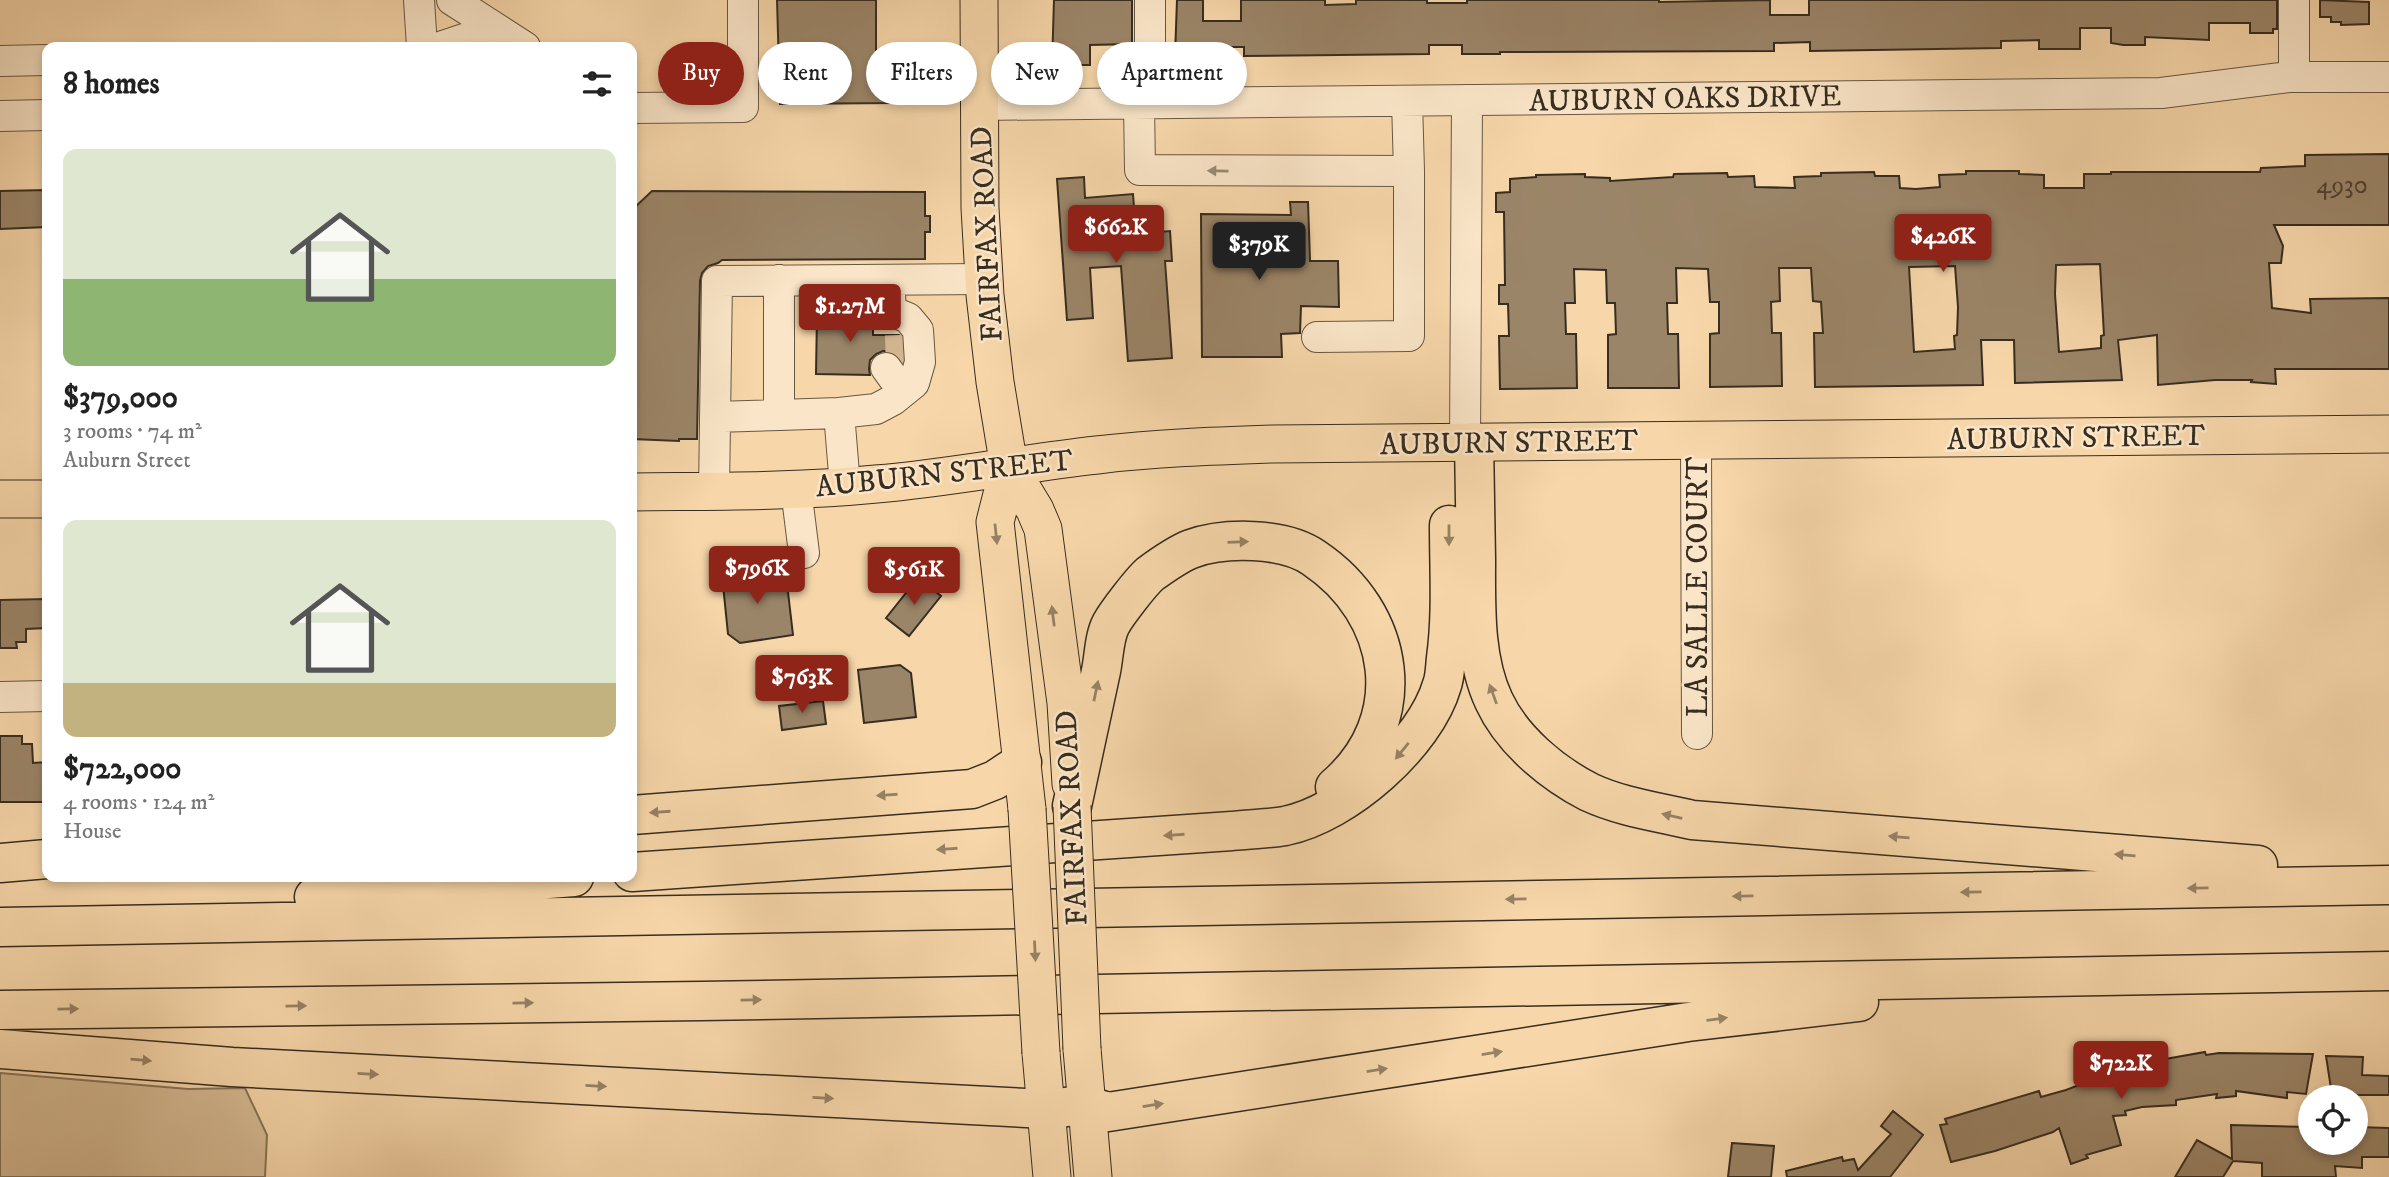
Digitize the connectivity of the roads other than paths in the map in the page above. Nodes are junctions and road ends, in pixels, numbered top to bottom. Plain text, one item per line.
1 (419, 0) edge
2 (452, 0) edge
3 (743, 0) edge
4 (979, 0) edge
5 (1150, 0) edge
6 (2294, 0) edge
7 (494, 29) junction
8 (422, 42) edge
9 (455, 42) edge
10 (517, 42) edge
11 (1148, 42) edge
12 (42, 60) edge
13 (0, 61) edge
14 (2389, 77) edge
15 (2294, 78) junction
16 (1467, 100) junction
17 (1406, 101) junction
18 (1247, 102) edge
19 (1097, 104) edge
20 (979, 105) junction
21 (1144, 105) edge
22 (637, 108) edge
23 (42, 115) edge
24 (0, 116) edge
25 (1409, 171) junction
26 (984, 279) junction
27 (779, 280) junction
28 (889, 280) junction
29 (1317, 337) dead end
30 (839, 413) junction
31 (779, 415) junction
32 (715, 417) junction
33 (2389, 434) edge
34 (1696, 440) junction
35 (1463, 442) junction
36 (1009, 467) junction
37 (845, 486) junction
38 (796, 489) junction
39 (714, 491) junction
40 (637, 492) edge
41 (0, 499) edge
42 (42, 499) edge
43 (804, 553) dead end
44 (42, 696) edge
45 (0, 697) edge
46 (1697, 734) dead end
47 (1022, 762) junction
48 (1072, 806) junction
49 (637, 815) edge
50 (1232, 831) junction
51 (42, 859) edge
52 (0, 863) edge
53 (637, 872) edge
54 (2389, 873) edge
55 (507, 882) edge
56 (2389, 885) edge
57 (0, 920) edge
58 (0, 927) edge
59 (2389, 971) edge
60 (2329, 972) junction
61 (0, 1010) edge
62 (0, 1049) edge
63 (1086, 1105) junction
64 (1046, 1109) junction
65 (1052, 1177) edge
66 (1093, 1177) edge

1 - 8 street
2 - 7 street
3 - 22 street
4 - 20 main road, FAIRFAX ROAD
5 - 11 street
6 - 15 street
7 - 9 street
7 - 10 street
12 - 13 street
14 - 15 street, AUBURN OAKS DRIVE
15 - 16 street, AUBURN OAKS DRIVE
16 - 17 street, AUBURN OAKS DRIVE
16 - 35 street
17 - 18 street, AUBURN OAKS DRIVE
17 - 25 street
19 - 20 street, AUBURN OAKS DRIVE
20 - 26 main road, FAIRFAX ROAD
25 -> 21 street
23 - 24 street
25 - 29 street
26 - 28 street
26 - 36 main road, FAIRFAX ROAD
27 - 28 street
27 - 31 street
27 - 32 street
28 - 30 street
30 - 31 street
30 - 37 street
31 - 32 street
32 - 39 street
33 - 34 main road, AUBURN STREET
34 - 35 main road, AUBURN STREET
34 - 46 street, LA SALLE COURT
35 - 36 main road, AUBURN STREET
35 -> 50 highway
54 -> 35 highway
36 - 37 main road, AUBURN STREET
36 -> 47 main road, FAIRFAX ROAD
48 -> 36 main road, FAIRFAX ROAD
37 - 38 main road, AUBURN STREET
38 - 39 main road, AUBURN STREET
38 - 43 street
39 - 40 main road, AUBURN STREET
41 - 42 main road
44 - 45 street
47 -> 49 highway
47 -> 64 main road, FAIRFAX ROAD, bridge
48 -> 50 highway
48 - 63 main road, FAIRFAX ROAD, bridge
50 -> 53 highway
51 - 52 highway
55 - 57 highway
56 -> 58 highway
59 - 60 highway
61 -> 60 highway
63 -> 60 highway
62 -> 64 highway
63 - 64 highway
63 - 66 main road, FAIRFAX ROAD
64 - 65 main road, FAIRFAX ROAD

